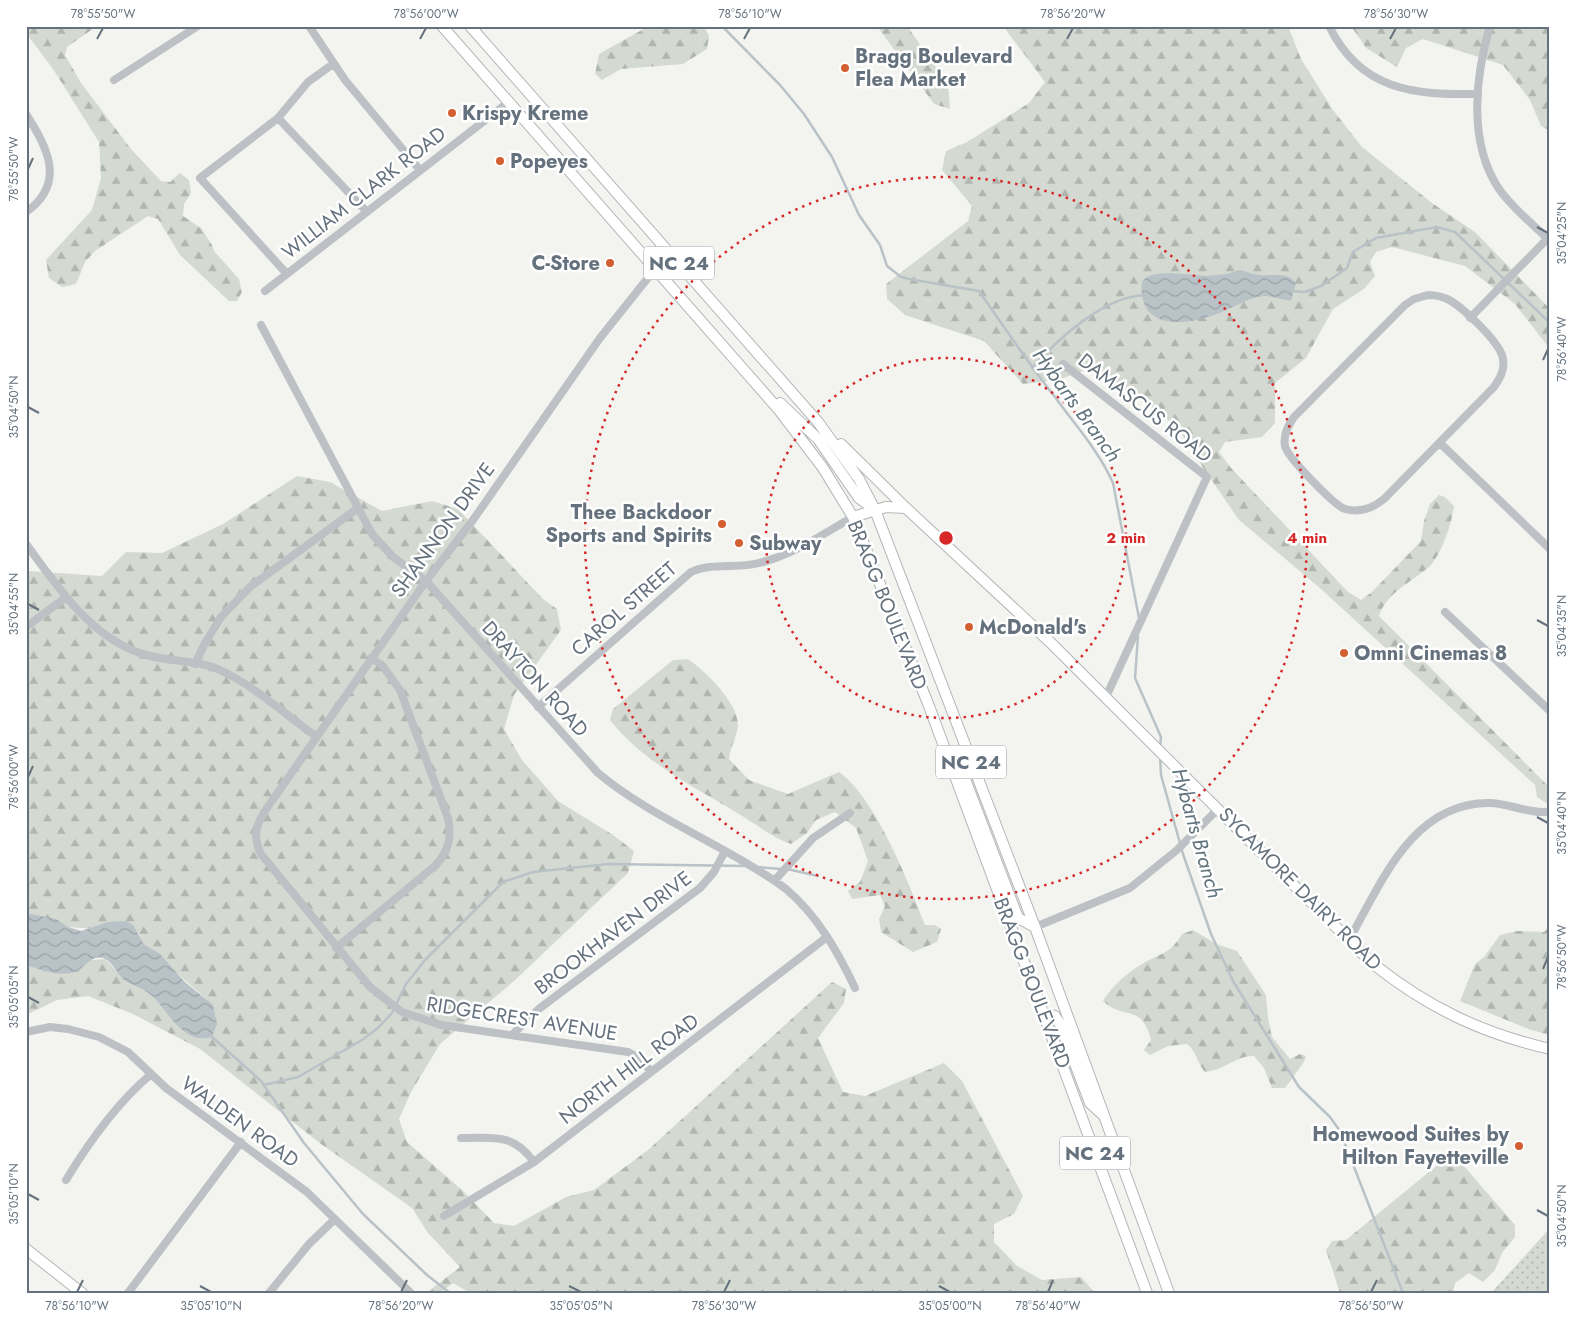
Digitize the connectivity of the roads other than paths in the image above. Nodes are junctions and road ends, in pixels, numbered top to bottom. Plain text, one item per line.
1 (198, 26) edge
2 (308, 26) edge
3 (442, 26) edge
4 (470, 26) edge
5 (1329, 26) edge
6 (1490, 26) edge
7 (333, 64) junction
8 (114, 80) dead end
9 (1478, 94) junction
10 (510, 102) junction
11 (26, 114) edge
12 (278, 118) junction
13 (420, 170) junction
14 (26, 212) edge
15 (367, 212) junction
16 (1549, 238) edge
17 (671, 252) junction
18 (655, 269) junction
19 (287, 274) junction
20 (265, 291) dead end
21 (1470, 318) junction
22 (261, 325) dead end
23 (1063, 364) dead end
24 (748, 374) junction
25 (818, 422) junction
26 (1440, 443) junction
27 (358, 508) junction
28 (906, 508) junction
29 (875, 510) junction
30 (853, 517) junction
31 (26, 544) edge
32 (1550, 550) edge
33 (426, 581) junction
34 (66, 598) junction
35 (1444, 612) dead end
36 (26, 628) edge
37 (372, 658) junction
38 (196, 664) junction
39 (1106, 697) junction
40 (538, 707) junction
41 (1550, 711) edge
42 (318, 737) junction
43 (951, 768) junction
44 (1218, 809) junction
45 (1550, 811) edge
46 (850, 813) dead end
47 (255, 836) joint
48 (725, 851) junction
49 (775, 880) junction
50 (1034, 927) junction
51 (827, 937) junction
52 (1349, 940) junction
53 (336, 948) junction
54 (855, 988) dead end
55 (1044, 1014) junction
56 (26, 1032) edge
57 (513, 1034) junction
58 (1550, 1049) edge
59 (651, 1072) junction
60 (150, 1075) junction
61 (1103, 1114) junction
62 (461, 1138) dead end
63 (241, 1142) junction
64 (534, 1162) junction
65 (66, 1180) dead end
66 (444, 1216) dead end
67 (335, 1219) junction
68 (26, 1249) edge
69 (82, 1293) edge
70 (128, 1293) edge
71 (269, 1293) edge
72 (410, 1293) edge
73 (1147, 1293) edge
74 (1169, 1293) edge

1 - 8 street
2 - 7 street
3 - 10 main road, BRAGG BOULEVARD / NC 24
4 - 17 main road, BRAGG BOULEVARD / NC 24
5 - 9 street
6 - 9 street
7 - 12 street
7 - 13 street
9 - 16 street
10 - 13 street, WILLIAM CLARK ROAD
10 - 18 main road, BRAGG BOULEVARD / NC 24
11 - 14 street
12 - 15 street
12 - 19 street
13 - 15 street, WILLIAM CLARK ROAD
15 - 19 street, WILLIAM CLARK ROAD
16 - 21 street
17 - 18 street, SHANNON DRIVE
17 - 25 main road, BRAGG BOULEVARD / NC 24
18 - 24 main road, BRAGG BOULEVARD / NC 24
18 - 33 street, SHANNON DRIVE
19 - 20 street
21 - 26 street
21 - 26 street
22 - 27 street, DRAYTON ROAD
23 - 39 street, DAMASCUS ROAD
24 - 29 main road
24 - 30 main road, BRAGG BOULEVARD / NC 24
25 - 28 main road, SYCAMORE DAIRY ROAD
25 - 29 main road, BRAGG BOULEVARD / NC 24
26 - 32 street
27 - 33 street, DRAYTON ROAD
27 - 38 street
28 - 29 main road
28 - 39 main road, SYCAMORE DAIRY ROAD
29 - 30 main road
29 - 50 main road, BRAGG BOULEVARD / NC 24
30 - 40 street, CAROL STREET
30 - 43 main road, BRAGG BOULEVARD / NC 24
31 - 34 street
33 - 37 street, SHANNON DRIVE
33 - 40 street, DRAYTON ROAD
34 - 36 street
34 - 38 street
35 - 41 street
37 - 42 street, SHANNON DRIVE
37 - 53 street
38 - 42 street
39 - 44 main road, SYCAMORE DAIRY ROAD
40 - 48 street, DRAYTON ROAD
42 - 47 street, SHANNON DRIVE
43 - 50 main road
43 - 55 main road, BRAGG BOULEVARD / NC 24
44 - 50 street
44 - 52 main road, SYCAMORE DAIRY ROAD
45 - 52 street
46 - 49 street
47 - 53 street, RIDGECREST AVENUE
48 - 49 street, DRAYTON ROAD
48 - 57 street, BROOKHAVEN DRIVE
49 - 51 street, DRAYTON ROAD
50 - 61 main road, BRAGG BOULEVARD / NC 24
51 - 54 street, DRAYTON ROAD
51 - 59 street, NORTH HILL ROAD
52 - 58 main road, SYCAMORE DAIRY ROAD
53 - 57 street, RIDGECREST AVENUE
55 - 61 main road
55 - 73 main road, BRAGG BOULEVARD / NC 24
56 - 60 street, WALDEN ROAD
57 - 59 street, RIDGECREST AVENUE
59 - 64 street, NORTH HILL ROAD
60 - 63 street, WALDEN ROAD
60 - 65 street
61 - 74 main road, BRAGG BOULEVARD / NC 24
62 - 64 street
63 - 67 street, WALDEN ROAD
63 - 70 street
64 - 66 street, NORTH HILL ROAD
67 - 71 street
67 - 72 street, WALDEN ROAD
68 - 69 main road

